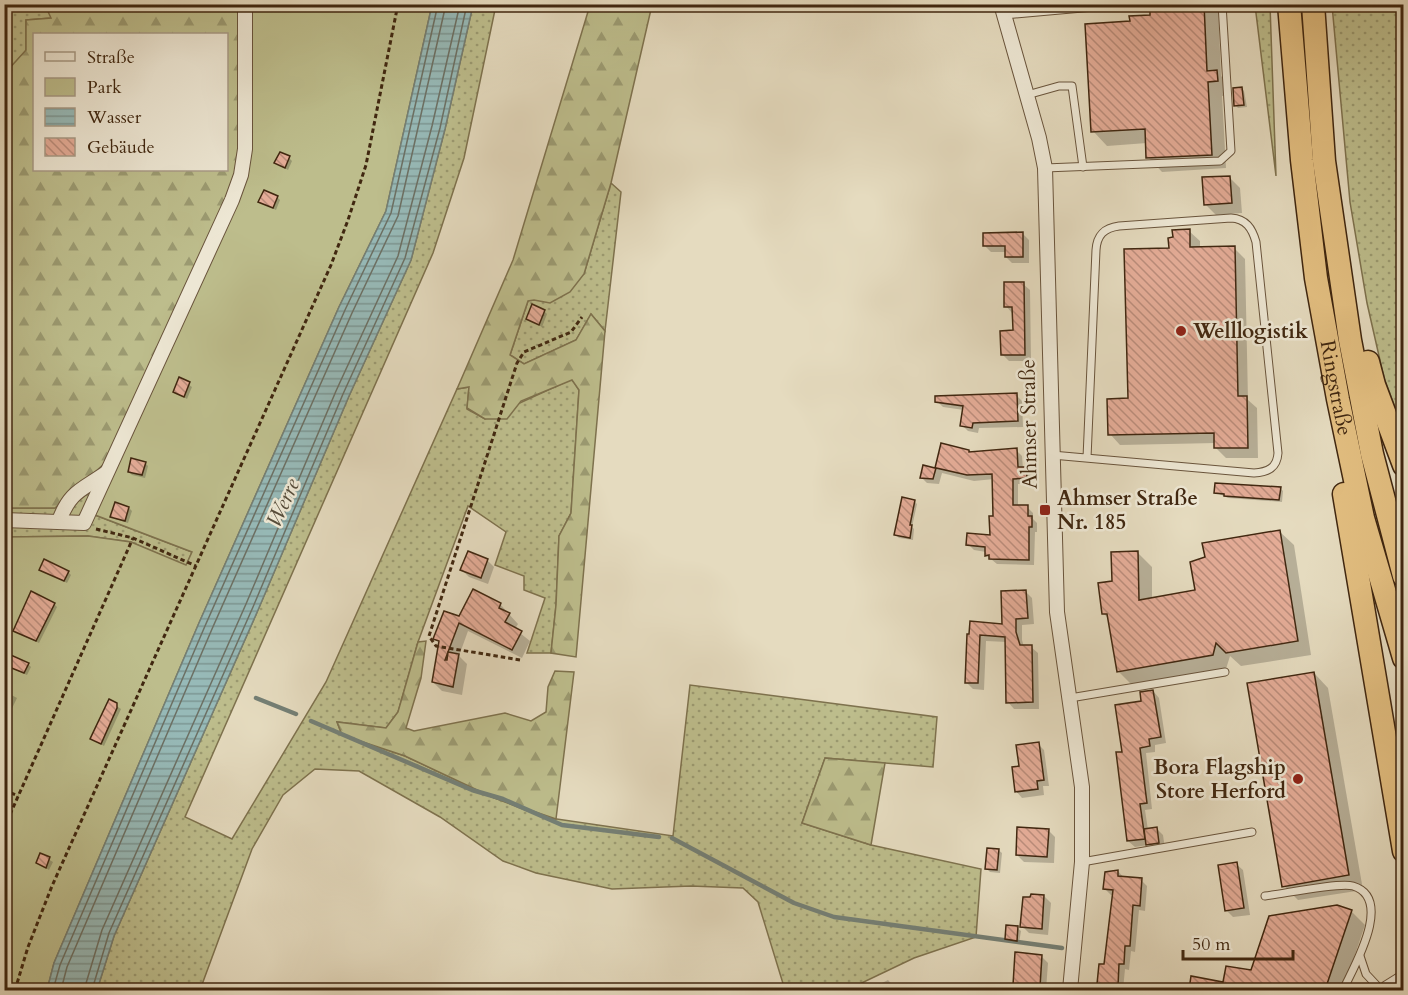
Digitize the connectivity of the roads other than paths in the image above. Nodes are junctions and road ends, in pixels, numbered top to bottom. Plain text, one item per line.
1 (245, 4) edge
2 (1127, 4) edge
3 (1222, 4) edge
4 (1289, 4) edge
5 (1313, 4) edge
6 (1002, 10) edge
7 (1027, 95) junction
8 (1083, 167) junction
9 (1045, 168) junction
10 (1335, 247) junction
11 (1338, 399) junction
12 (1052, 455) junction
13 (1087, 458) junction
14 (1404, 465) edge
15 (109, 471) junction
16 (4, 520) edge
17 (60, 521) junction
18 (1404, 576) edge
19 (1404, 658) edge
20 (1225, 672) dead end
21 (1070, 698) junction
22 (1252, 832) dead end
23 (1404, 850) edge
24 (1082, 862) junction
25 (1265, 896) dead end
26 (1360, 956) junction
27 (1404, 980) edge
28 (1070, 990) edge
29 (1346, 990) edge
30 (1382, 990) edge
31 (1388, 990) edge

1 - 15 street
2 - 6 lane
3 - 8 lane
4 - 11 highway, Ringstraße
5 - 10 highway, Ringstraße
6 - 7 street, Ahmser Straße
7 - 8 lane
7 - 9 street, Ahmser Straße
8 - 9 lane
9 - 12 street, Ahmser Straße
10 - 14 highway
10 - 18 highway, Ringstraße
11 - 19 highway, Ringstraße
11 - 23 highway
12 - 13 lane
12 - 21 street, Ahmser Straße
13 - 13 lane
15 - 17 street
15 - 17 street
16 - 17 street
20 - 21 lane
21 - 24 street, Ahmser Straße
22 - 24 lane
24 - 28 street, Ahmser Straße
25 - 26 lane
26 - 29 lane
26 - 30 lane
27 - 31 street

